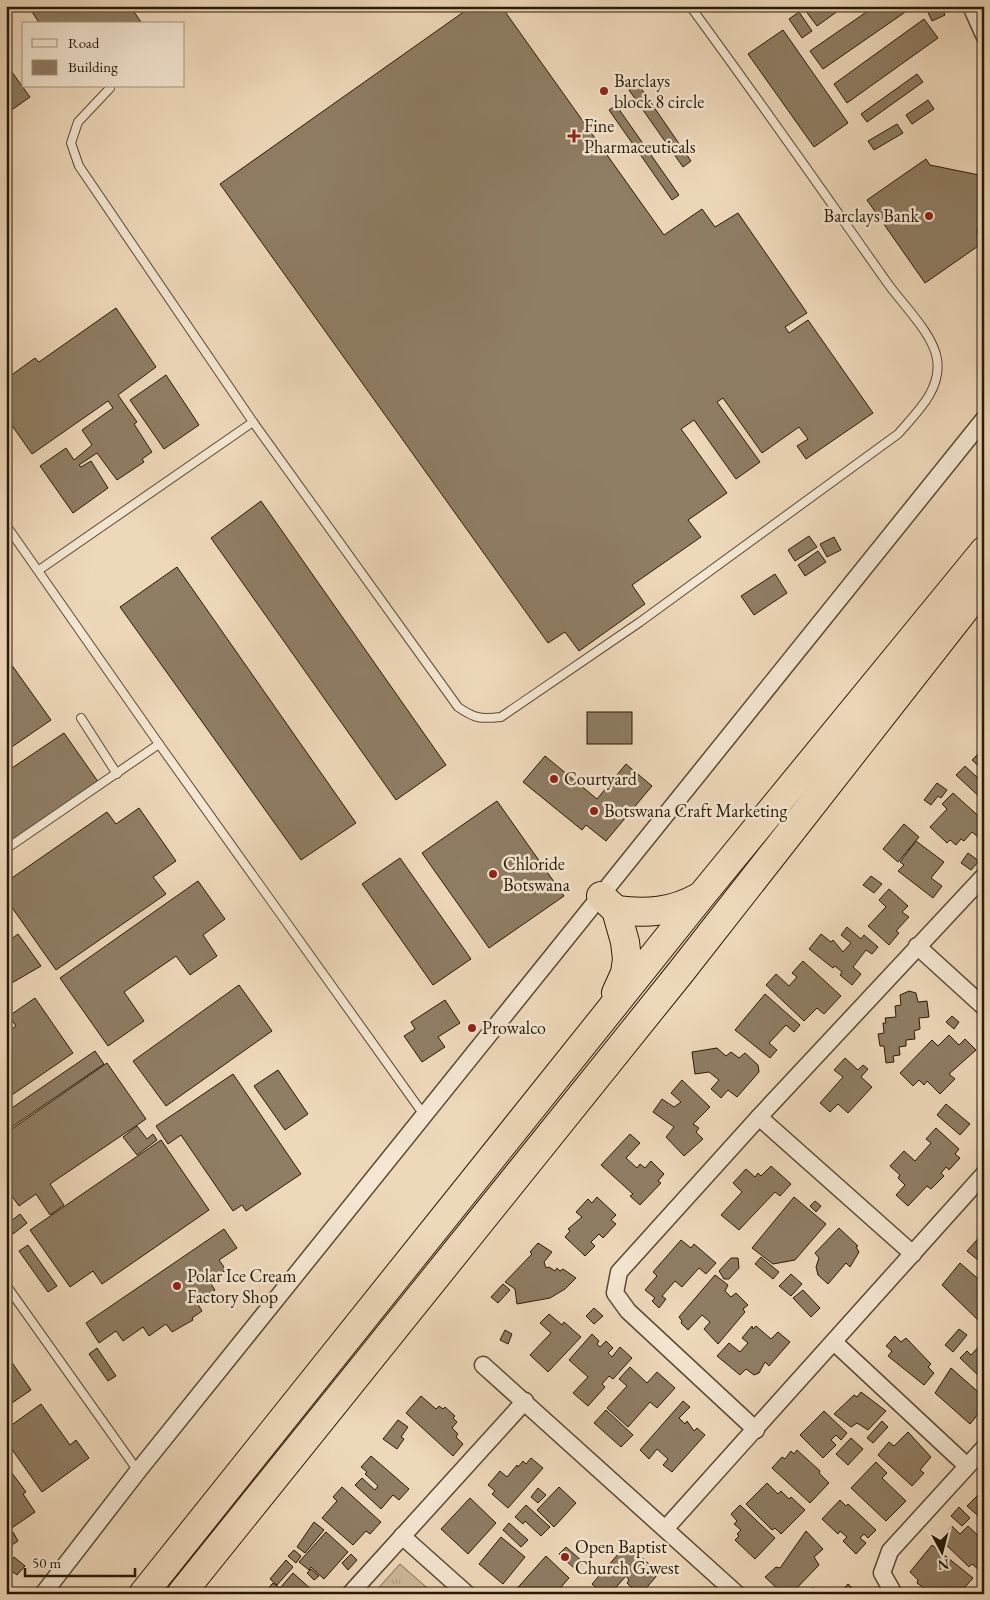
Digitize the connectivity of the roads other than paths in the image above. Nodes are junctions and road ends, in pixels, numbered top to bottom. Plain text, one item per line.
1 (690, 6) edge
2 (971, 6) edge
3 (984, 35) edge
4 (110, 88) dead end
5 (984, 419) edge
6 (253, 422) junction
7 (6, 525) edge
8 (984, 552) edge
9 (39, 570) junction
10 (984, 585) edge
11 (81, 718) dead end
12 (159, 744) junction
13 (117, 774) junction
14 (6, 849) edge
15 (984, 876) edge
16 (702, 895) junction
17 (609, 903) junction
18 (917, 946) junction
19 (984, 1007) edge
20 (596, 1027) junction
21 (425, 1116) junction
22 (759, 1117) junction
23 (984, 1174) edge
24 (913, 1254) junction
25 (6, 1285) edge
26 (835, 1343) junction
27 (483, 1365) dead end
28 (525, 1401) junction
29 (756, 1430) junction
30 (984, 1448) edge
31 (967, 1466) junction
32 (138, 1472) junction
33 (666, 1528) junction
34 (402, 1536) junction
35 (43, 1594) edge
36 (143, 1594) edge
37 (181, 1594) edge
38 (350, 1594) edge
39 (467, 1594) edge
40 (737, 1594) edge
41 (894, 1594) edge

1 - 6 lane
2 - 3 street
4 - 6 lane
5 - 17 street
6 - 9 lane
7 - 9 lane
8 - 16 highway
9 - 12 lane
10 - 37 highway
11 - 13 lane
12 - 13 lane
12 - 21 lane
13 - 14 lane
15 - 18 street
16 - 17 highway
16 - 20 highway
17 - 20 highway
17 - 21 street
18 - 19 street
18 - 22 street
20 - 36 highway
21 - 32 street
22 - 24 street
22 - 29 street
23 - 24 street
24 - 26 street
25 - 32 lane
26 - 29 street
26 - 31 street
27 - 28 street
28 - 33 street
28 - 34 street
29 - 33 street
30 - 31 street
31 - 41 street
32 - 35 street
33 - 40 street
34 - 38 street
34 - 39 street

